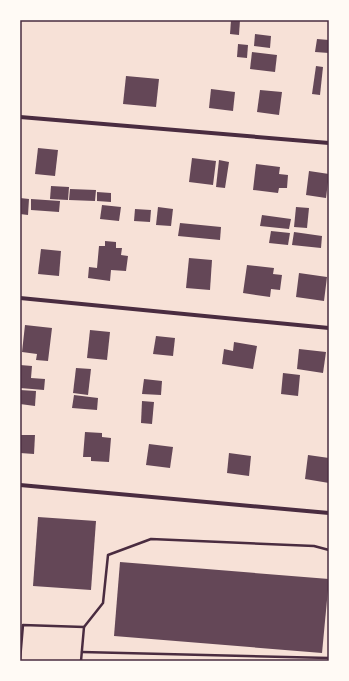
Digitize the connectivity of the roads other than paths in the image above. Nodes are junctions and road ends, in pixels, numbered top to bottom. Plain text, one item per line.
1 (20, 117) edge
2 (329, 143) edge
3 (20, 298) edge
4 (329, 328) edge
5 (20, 485) edge
6 (329, 513) edge
7 (329, 550) edge
8 (20, 623) edge
9 (24, 625) junction
10 (84, 627) junction
11 (82, 652) junction
12 (329, 658) edge
13 (20, 660) edge
14 (81, 661) edge

1 - 2 street
3 - 4 street
5 - 6 street
7 - 10 lane
8 - 9 lane
9 - 10 lane
9 - 13 lane
10 - 11 lane
11 - 12 lane
11 - 14 lane

